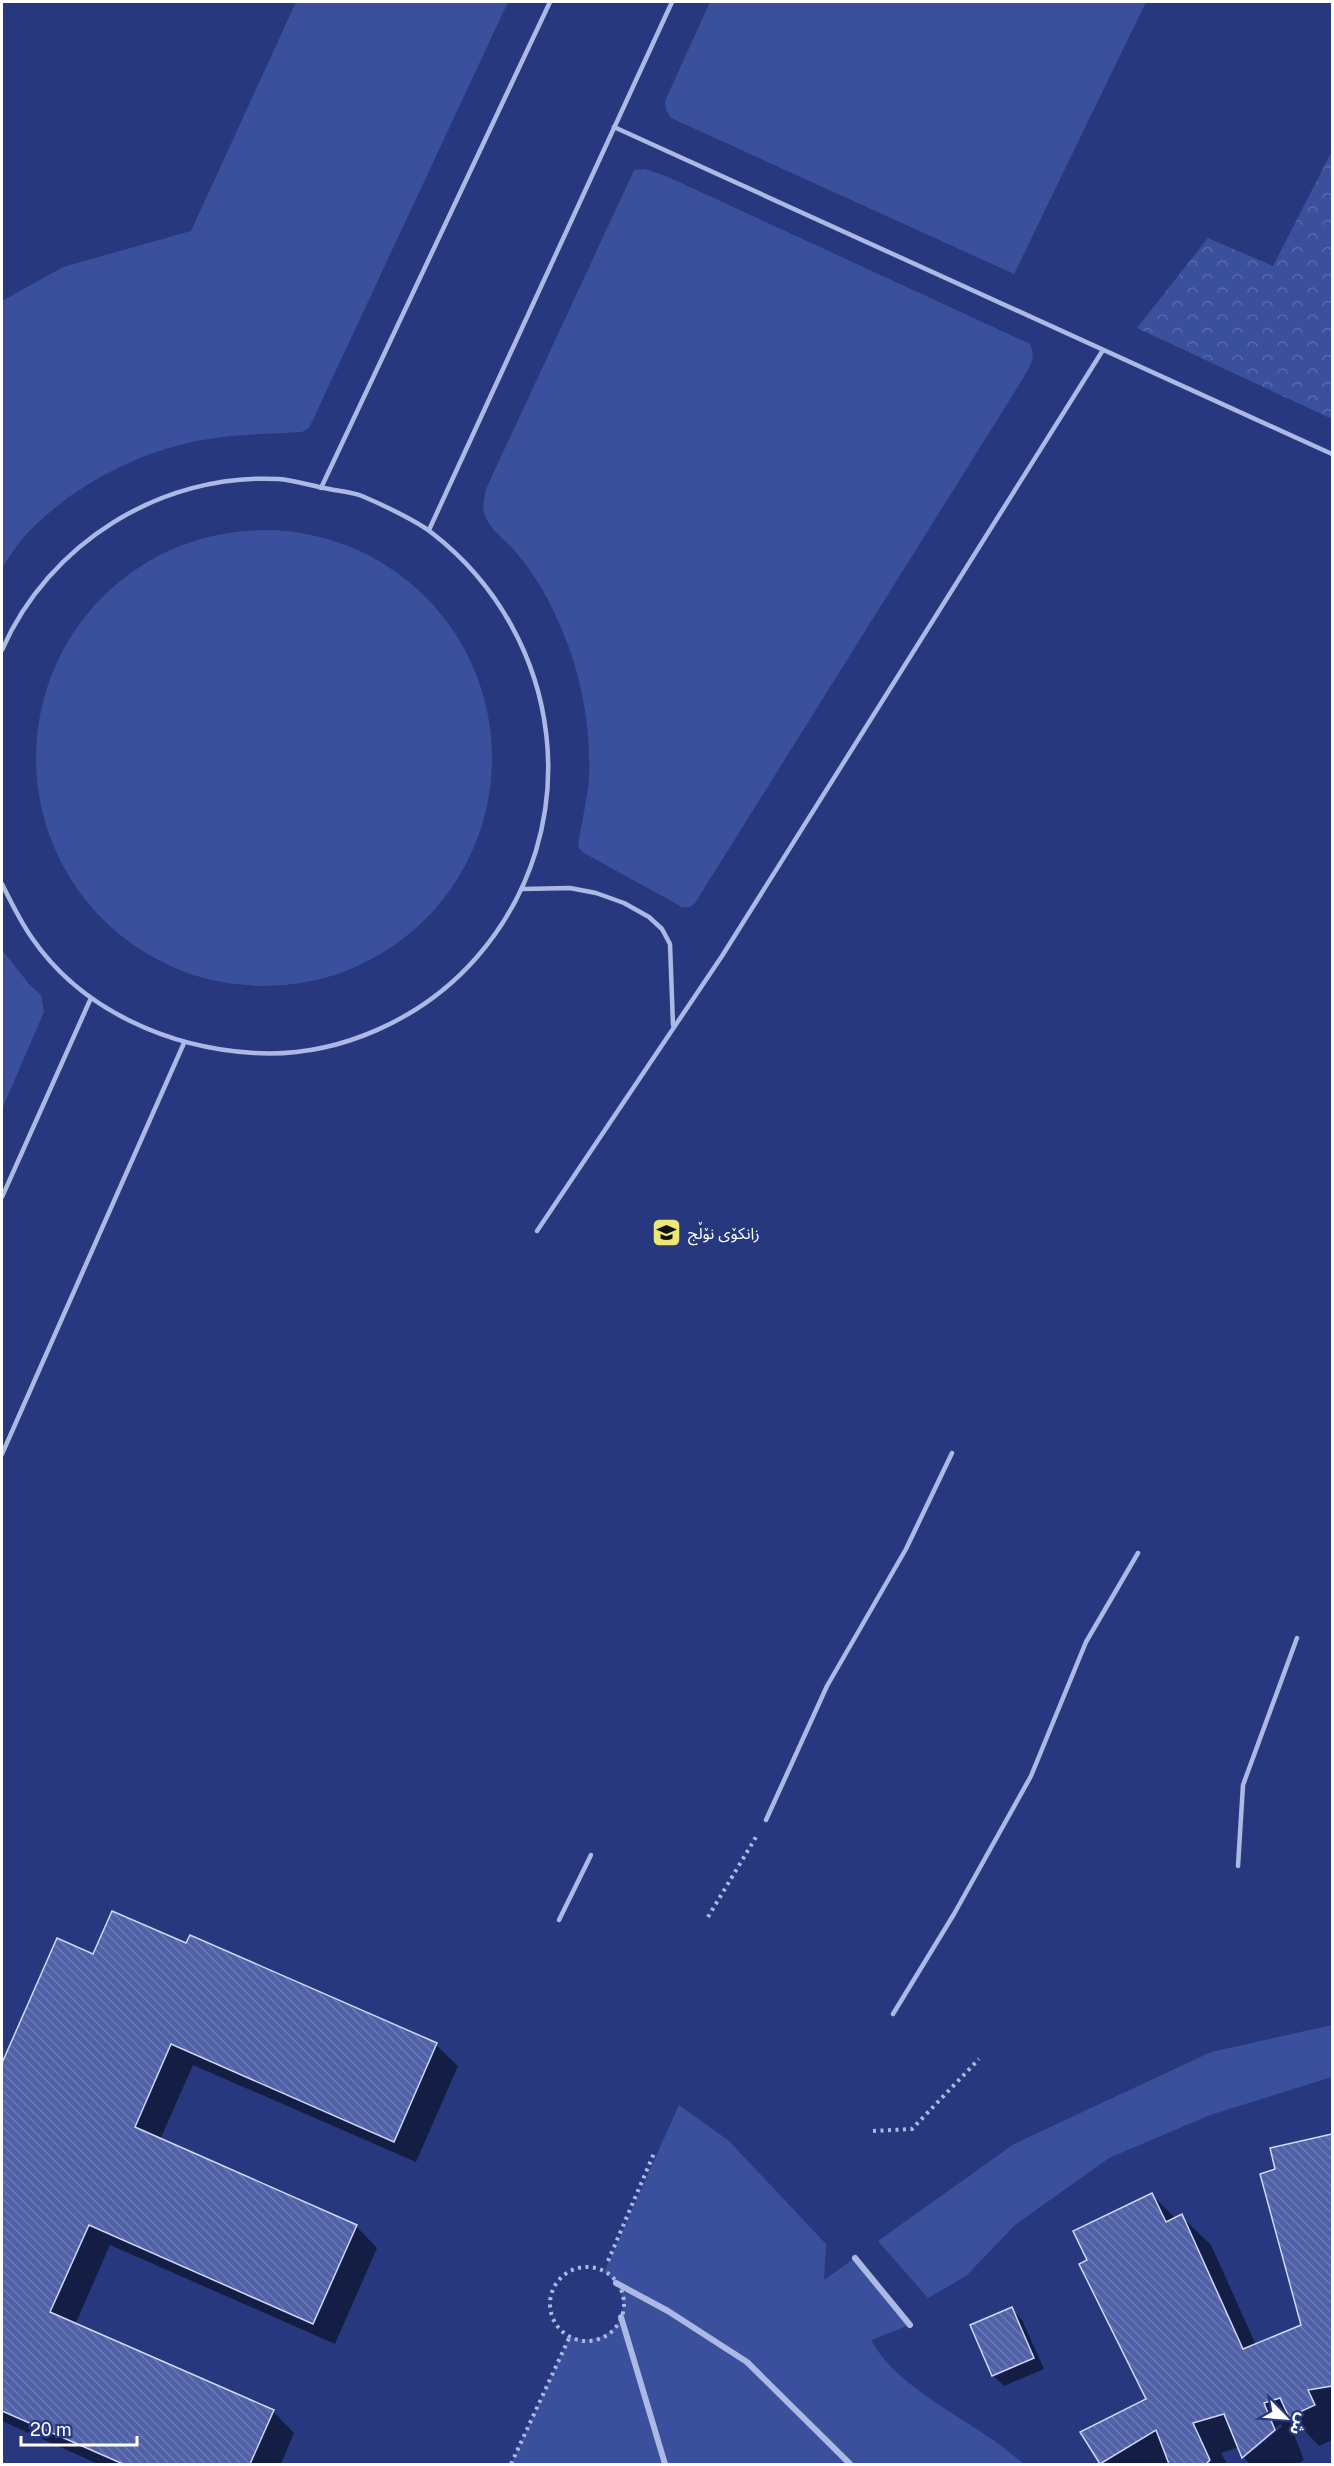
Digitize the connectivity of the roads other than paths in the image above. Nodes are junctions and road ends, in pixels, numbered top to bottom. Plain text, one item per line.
1 (550, 2) edge
2 (672, 2) edge
3 (614, 127) junction
4 (1102, 350) junction
5 (1332, 454) edge
6 (321, 488) junction
7 (429, 530) junction
8 (2, 650) edge
9 (2, 884) edge
10 (522, 889) junction
11 (91, 998) junction
12 (673, 1027) junction
13 (184, 1043) junction
14 (2, 1197) edge
15 (537, 1231) dead end
16 (952, 1453) dead end
17 (2, 1454) edge
18 (1138, 1553) dead end
19 (1297, 1638) dead end
20 (766, 1820) road end
21 (591, 1855) dead end
22 (1238, 1866) dead end
23 (558, 1920) dead end
24 (893, 2014) dead end
25 (855, 2258) dead end
26 (616, 2283) road end
27 (621, 2317) road end
28 (910, 2325) dead end
29 (665, 2464) edge
30 (850, 2464) edge

1 - 6 lane
2 - 3 lane
3 - 4 lane
3 - 7 lane
4 - 5 lane
4 - 12 lane
6 - 7 lane
6 - 8 lane
7 - 10 lane
9 - 11 lane
10 - 12 lane
10 - 13 lane
11 - 13 lane
11 - 14 lane
12 - 15 lane
13 - 17 lane
16 - 20 lane
18 - 24 lane
19 - 22 lane
21 - 23 lane
25 - 28 street
26 - 30 street
27 - 29 street

